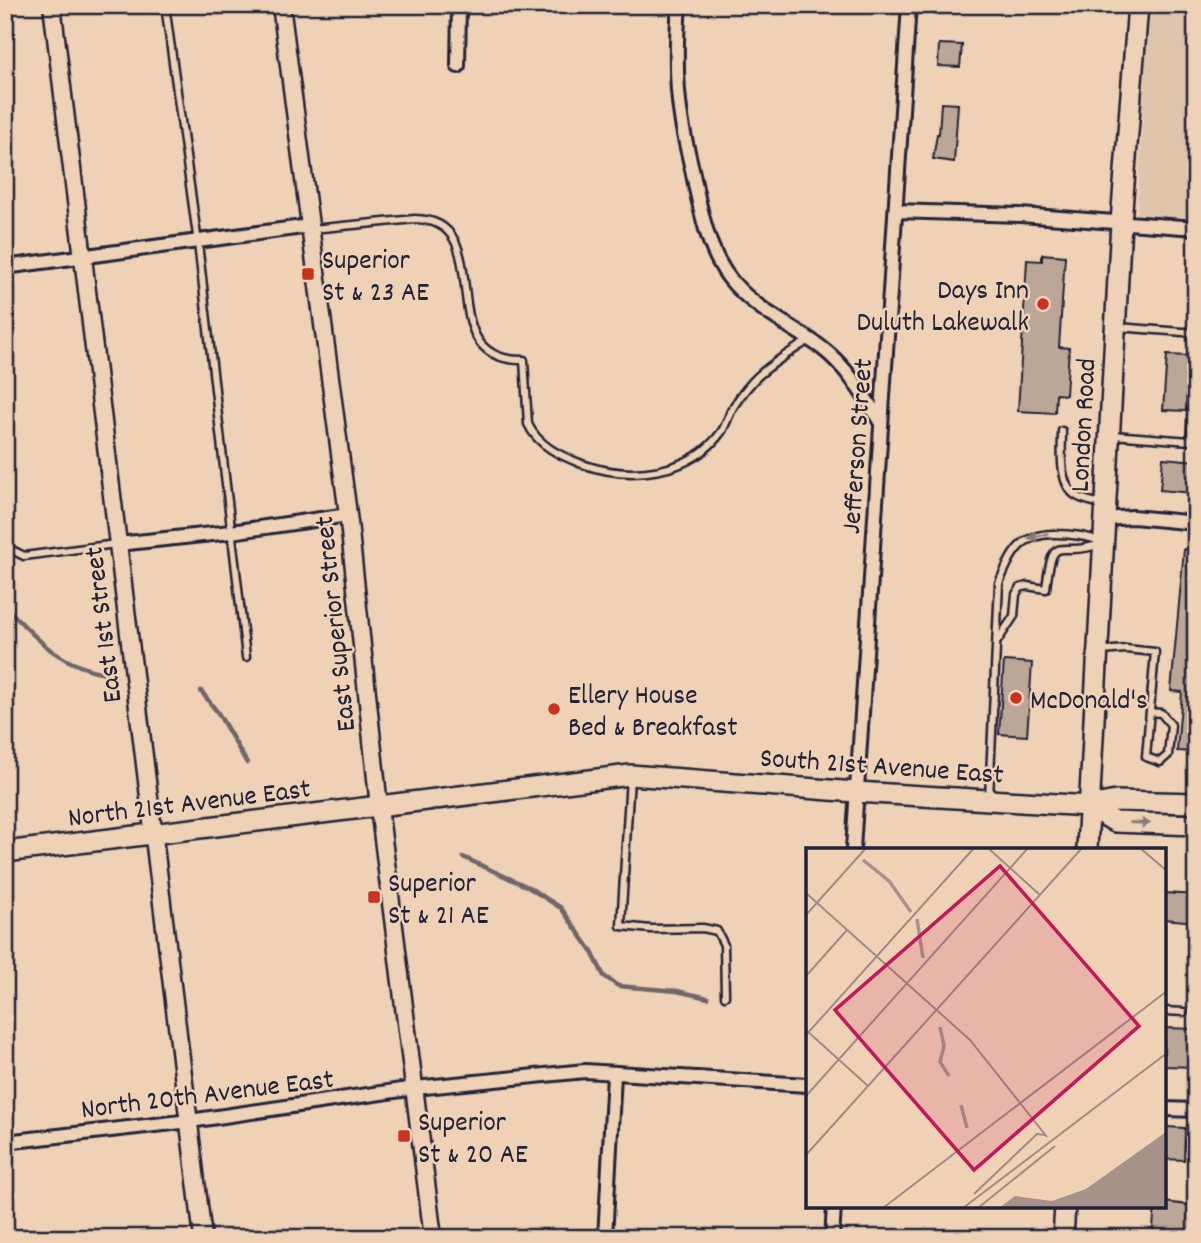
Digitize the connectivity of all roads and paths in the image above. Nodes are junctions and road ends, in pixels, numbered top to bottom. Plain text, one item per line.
1 (52, 5) edge
2 (165, 5) edge
3 (281, 5) edge
4 (459, 5) edge
5 (679, 5) edge
6 (909, 5) edge
7 (1138, 5) edge
8 (458, 66) dead end
9 (896, 211) junction
10 (1121, 222) junction
11 (311, 228) junction
12 (1196, 228) edge
13 (198, 243) junction
14 (83, 258) junction
15 (5, 267) edge
16 (1115, 327) junction
17 (1196, 333) edge
18 (810, 340) junction
19 (1196, 359) edge
20 (881, 423) junction
21 (1062, 431) dead end
22 (1108, 435) junction
23 (1104, 512) junction
24 (348, 515) junction
25 (1196, 523) edge
26 (231, 532) junction
27 (1105, 542) junction
28 (5, 543) edge
29 (118, 544) junction
30 (996, 643) junction
31 (1099, 651) junction
32 (246, 657) dead end
33 (1150, 712) junction
34 (630, 775) junction
35 (856, 792) junction
36 (989, 799) junction
37 (1196, 803) edge
38 (1089, 806) junction
39 (379, 807) junction
40 (1196, 825) edge
41 (152, 832) junction
42 (853, 848) edge
43 (1087, 848) edge
44 (5, 852) edge
45 (725, 996) dead end
46 (1166, 1011) edge
47 (1184, 1012) dead end
48 (614, 1074) junction
49 (806, 1085) edge
50 (415, 1088) junction
51 (1166, 1109) edge
52 (1196, 1110) edge
53 (190, 1121) junction
54 (5, 1142) edge
55 (834, 1208) edge
56 (1065, 1208) edge
57 (203, 1238) edge
58 (433, 1238) edge
59 (605, 1238) edge
60 (832, 1238) edge
61 (1063, 1238) edge

1 - 14 street, East 1st Street
2 - 13 lane
3 - 11 street, East Superior Street
4 - 8 street
5 - 18 street
6 - 9 street, Jefferson Street
7 - 10 main road, London Road
9 - 10 street
9 - 20 street, Jefferson Street
10 - 12 street
10 - 16 main road, London Road
11 - 13 street
11 - 18 lane
11 - 24 street, East Superior Street
13 - 14 street
13 - 26 lane
14 - 15 street
14 - 29 street, East 1st Street
16 - 17 lane
16 - 22 main road, London Road
18 - 20 street
19 - 22 lane
20 - 35 street, Jefferson Street
21 - 23 lane
22 - 23 main road, London Road
23 - 25 street
23 - 27 main road, London Road
24 - 26 street
24 - 39 street, East Superior Street
26 - 29 street
26 - 32 lane
27 - 30 lane
27 -> 30 lane
27 - 31 main road, London Road
28 - 29 lane
29 - 41 street, East 1st Street
30 - 36 lane
31 - 33 lane
31 - 38 main road, London Road
33 - 33 lane
34 - 35 main road, South 21st Avenue East
34 - 39 main road, South 21st Avenue East
34 - 45 lane
35 - 36 main road, South 21st Avenue East
35 - 42 street, Jefferson Street
36 - 38 main road, South 21st Avenue East
37 - 38 main road, South 21st Avenue East
38 -> 40 main road, South 21st Avenue East
38 - 43 main road, London Road
39 - 41 main road, North 21st Avenue East
39 - 50 street, East Superior Street
41 - 44 main road, North 21st Avenue East
41 - 53 street, East 1st Street
46 - 47 lane
48 - 49 street, North 20th Avenue East
48 - 50 street, North 20th Avenue East
48 - 59 street
50 - 53 street, North 20th Avenue East
50 - 58 street, East Superior Street
51 - 52 street
53 - 54 street, North 20th Avenue East
53 - 57 street, East 1st Street
55 - 60 street
56 - 61 main road

